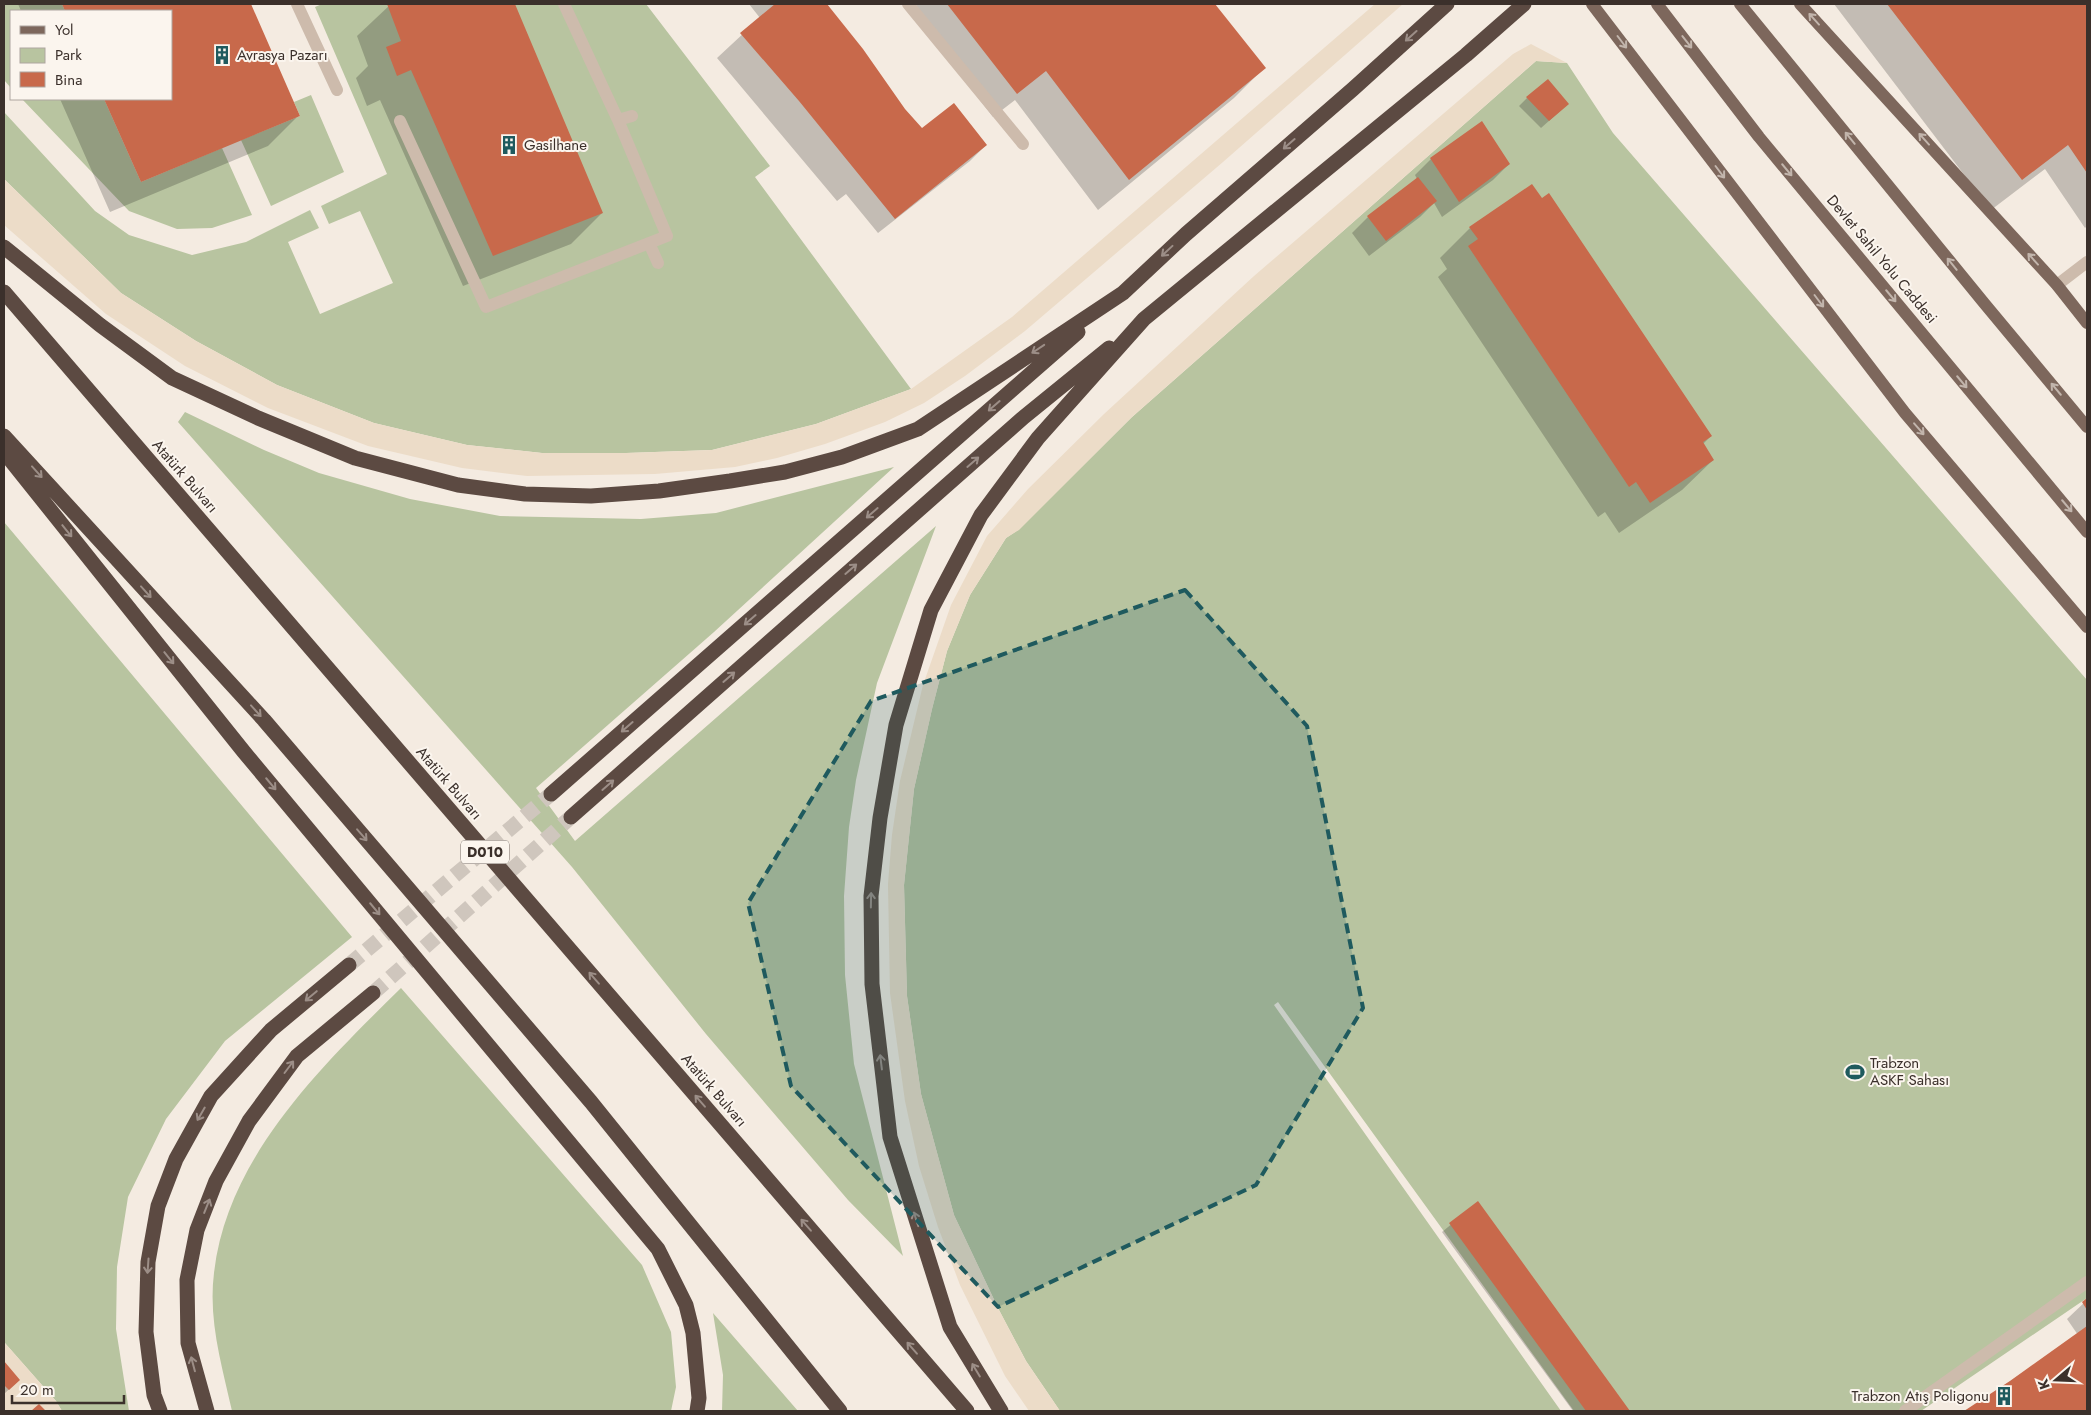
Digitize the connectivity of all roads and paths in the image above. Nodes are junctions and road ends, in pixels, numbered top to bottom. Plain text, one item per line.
1 (296, 4) edge
2 (564, 4) edge
3 (908, 4) edge
4 (1447, 4) edge
5 (1524, 4) edge
6 (1592, 4) edge
7 (1657, 4) edge
8 (1740, 4) edge
9 (1800, 4) edge
10 (338, 90) dead end
11 (632, 116) dead end
12 (618, 120) junction
13 (400, 121) dead end
14 (1023, 144) dead end
15 (649, 243) junction
16 (4, 247) edge
17 (2087, 262) edge
18 (658, 263) dead end
19 (2057, 285) junction
20 (4, 292) edge
21 (1123, 293) junction
22 (1144, 319) junction
23 (2087, 323) edge
24 (2087, 427) edge
25 (4, 436) edge
26 (4, 452) edge
27 (2087, 532) edge
28 (2087, 627) edge
29 (551, 794) tunnel mouth
30 (571, 817) tunnel mouth
31 (348, 965) tunnel mouth
32 (373, 993) tunnel mouth
33 (2087, 1282) edge
34 (160, 1411) edge
35 (207, 1411) edge
36 (697, 1411) edge
37 (840, 1411) edge
38 (966, 1411) edge
39 (1001, 1411) edge
40 (1905, 1411) edge

1 - 10 street
2 - 12 street
3 - 14 street
4 -> 21 highway
5 - 22 highway
6 -> 28 main road
7 -> 27 main road, Devlet Sahil Yolu Caddesi
24 -> 8 main road
19 -> 9 main road
11 - 12 street
12 - 15 street
13 - 15 street
15 - 18 street
21 -> 16 highway
17 - 19 street
19 - 23 main road
38 -> 20 highway, Atatürk Bulvarı / D010
21 -> 29 highway
30 -> 22 highway
39 -> 22 highway
25 -> 37 highway
26 -> 36 highway
31 -> 34 highway
35 -> 32 highway
33 - 40 street

